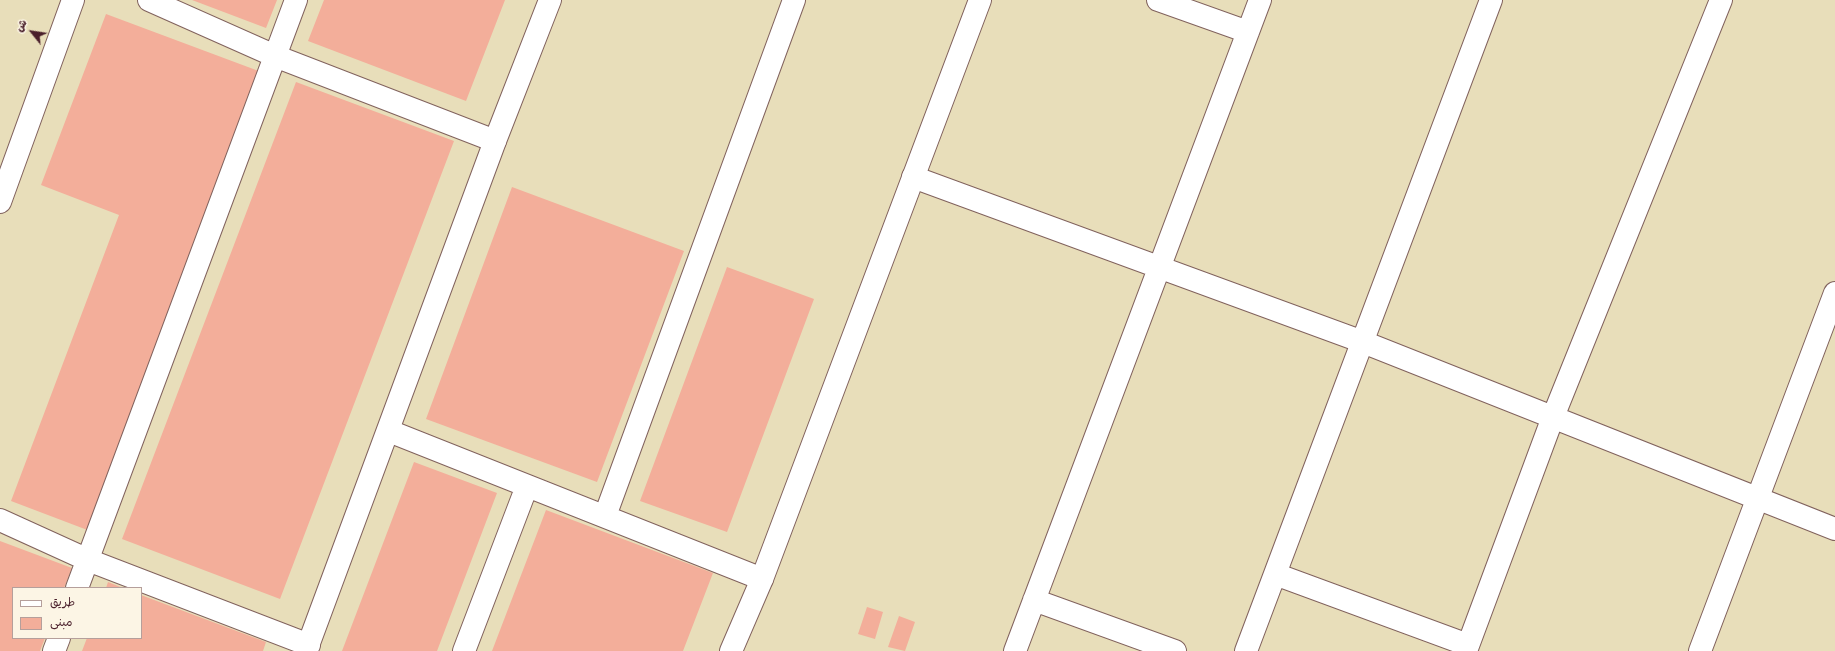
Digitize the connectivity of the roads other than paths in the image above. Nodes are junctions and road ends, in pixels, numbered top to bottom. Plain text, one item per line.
1 (73, 0) edge
2 (149, 0) edge
3 (296, 0) edge
4 (550, 0) edge
5 (794, 0) edge
6 (980, 0) edge
7 (1158, 0) edge
8 (1260, 0) edge
9 (1491, 0) edge
10 (1721, 0) edge
11 (1248, 32) junction
12 (275, 56) junction
13 (495, 141) junction
14 (913, 178) junction
15 (0, 202) edge
16 (1160, 267) junction
17 (1835, 293) edge
18 (1363, 342) junction
19 (1554, 417) junction
20 (389, 431) junction
21 (527, 486) junction
22 (1759, 498) junction
23 (605, 516) junction
24 (0, 520) edge
25 (1835, 529) edge
26 (88, 560) junction
27 (1275, 574) junction
28 (762, 579) junction
29 (77, 587) edge
30 (1034, 600) junction
31 (59, 639) edge
32 (307, 648) edge
33 (1467, 648) edge
34 (54, 651) edge
35 (464, 651) edge
36 (731, 651) edge
37 (1015, 651) edge
38 (1175, 651) edge
39 (1246, 651) edge
40 (1700, 651) edge

1 - 15 street
2 - 12 street
3 - 12 street
4 - 13 street
5 - 23 street
6 - 14 street
7 - 11 street
8 - 11 street
9 - 18 street
10 - 19 street
11 - 16 street
12 - 13 street
12 - 26 street
13 - 20 street
14 - 16 street
14 - 28 street
16 - 18 street
16 - 30 street
17 - 22 street
18 - 19 street
18 - 27 street
19 - 22 street
19 - 33 street
20 - 21 street
20 - 32 street
21 - 23 street
21 - 35 street
22 - 25 street
22 - 40 street
23 - 28 street
24 - 26 street
26 - 29 street
26 - 32 street
27 - 33 street
27 - 39 street
28 - 36 street
30 - 37 street
30 - 38 street
31 - 34 street

